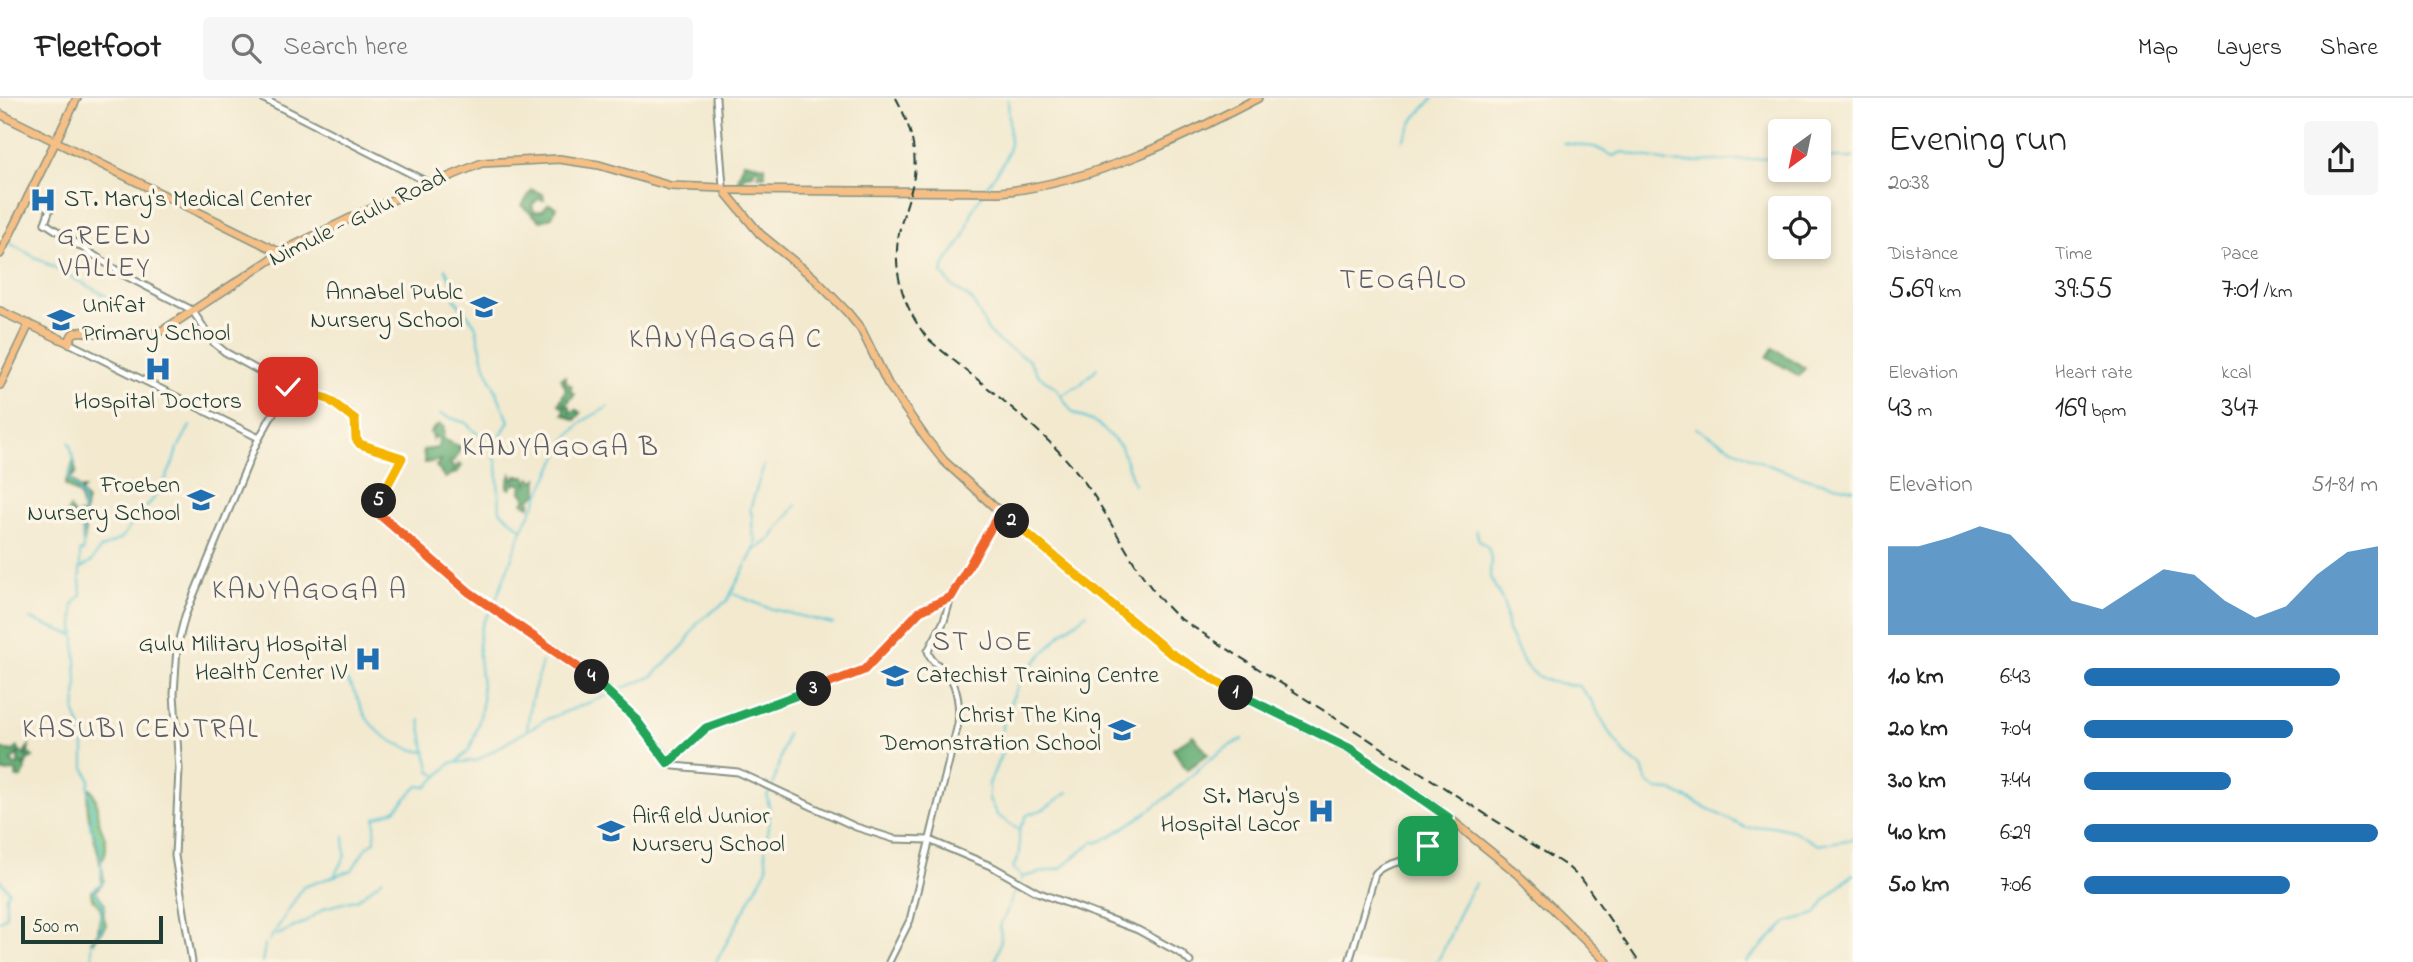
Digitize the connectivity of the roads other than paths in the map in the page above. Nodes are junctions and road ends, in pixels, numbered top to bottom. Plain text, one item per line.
1 (77, 98) edge
2 (262, 98) edge
3 (716, 98) edge
4 (1258, 98) edge
5 (0, 114) edge
6 (55, 141) junction
7 (429, 183) junction
8 (726, 189) junction
9 (28, 196) junction
10 (281, 253) junction
11 (0, 254) edge
12 (0, 311) edge
13 (192, 312) junction
14 (28, 328) junction
15 (69, 343) junction
16 (1, 380) edge
17 (288, 387) junction
18 (259, 438) junction
19 (1000, 512) junction
20 (951, 597) junction
21 (668, 763) junction
22 (1449, 818) junction
23 (929, 840) junction
24 (192, 962) edge
25 (889, 962) edge
26 (1190, 962) edge
27 (1349, 962) edge
28 (1607, 962) edge

1 - 6 main road
2 - 7 street
3 - 8 street
4 - 8 main road, Nimule - Gulu Road
5 - 6 main road
6 - 9 main road
6 - 10 main road
7 - 8 main road, Nimule - Gulu Road
7 - 10 main road, Nimule - Gulu Road
8 - 19 main road
9 - 11 main road
9 - 13 street
10 - 13 main road, Nimule - Gulu Road
12 - 14 main road
13 - 15 main road, Nimule - Gulu Road
13 - 17 street
14 - 15 main road
14 - 16 main road
15 - 18 street
17 - 18 street
17 - 21 street
18 - 24 street
19 - 20 street
19 - 22 main road
20 - 21 street
20 - 23 street
21 - 23 street
22 - 27 street
22 - 28 main road
23 - 25 street
23 - 26 street

